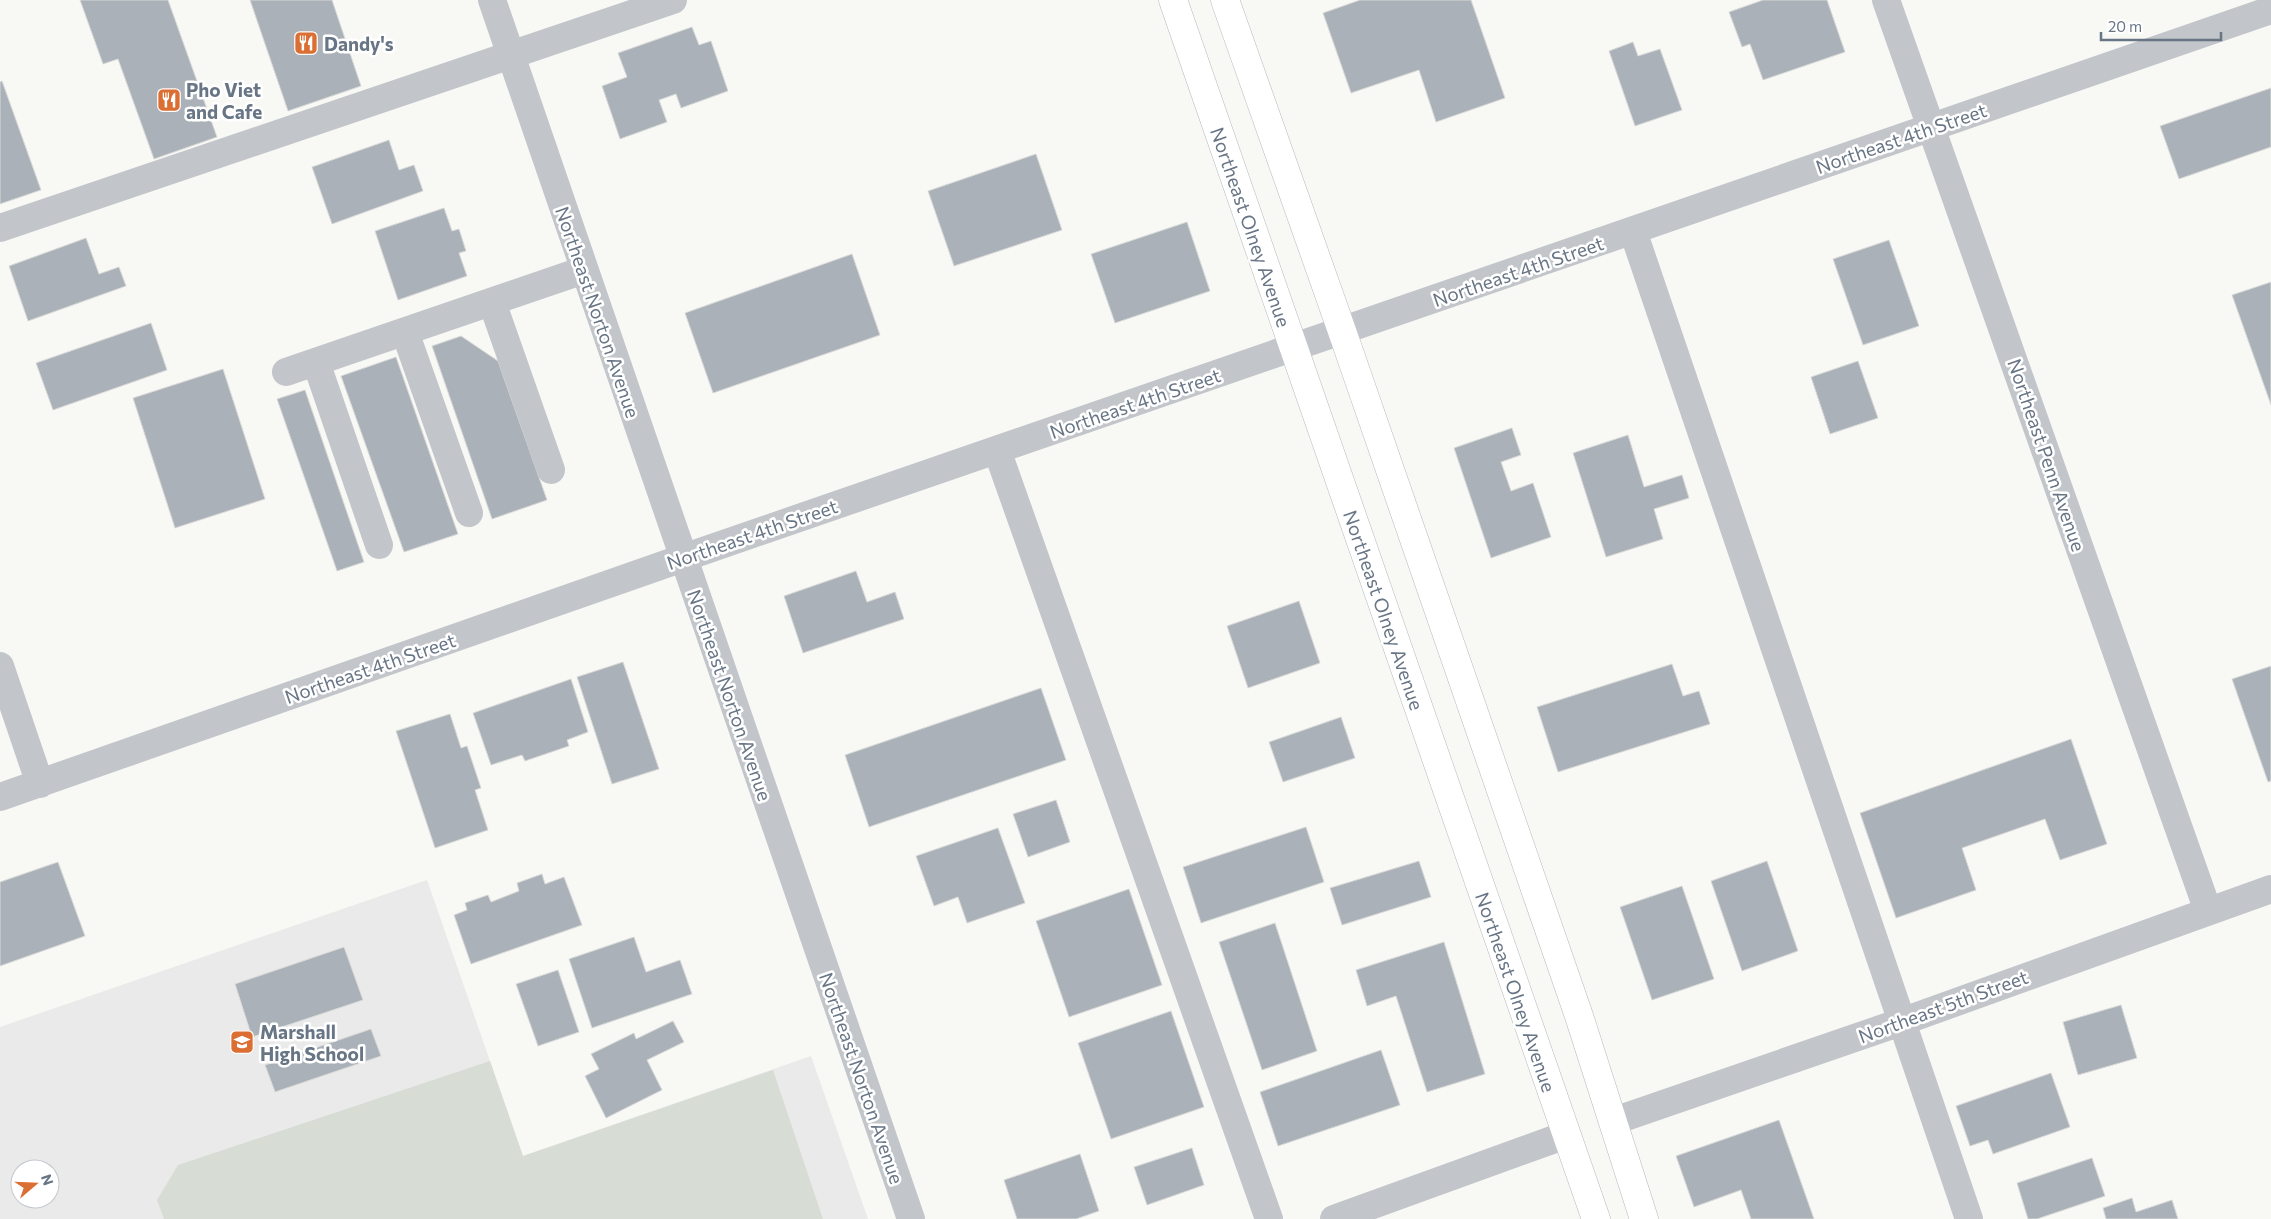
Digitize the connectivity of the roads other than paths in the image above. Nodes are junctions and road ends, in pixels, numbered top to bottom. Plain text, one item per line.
1 (492, 0) edge
2 (673, 0) edge
3 (1173, 0) edge
4 (1224, 0) edge
5 (1886, 0) edge
6 (2271, 10) edge
7 (510, 54) junction
8 (1931, 127) junction
9 (0, 228) edge
10 (1632, 231) junction
11 (584, 270) junction
12 (492, 302) junction
13 (1342, 331) junction
14 (405, 332) junction
15 (1294, 348) junction
16 (316, 362) junction
17 (286, 372) dead end
18 (997, 450) junction
19 (551, 470) dead end
20 (469, 513) dead end
21 (379, 545) dead end
22 (683, 558) junction
23 (0, 666) edge
24 (40, 784) junction
25 (0, 797) edge
26 (2271, 889) edge
27 (2208, 911) junction
28 (1901, 1022) junction
29 (1614, 1121) junction
30 (1566, 1136) junction
31 (911, 1219) edge
32 (1269, 1219) edge
33 (1334, 1219) edge
34 (1596, 1219) edge
35 (1644, 1219) edge
36 (1969, 1219) edge

1 - 7 street, Northeast Norton Avenue
2 - 7 street
3 - 15 main road, Northeast Olney Avenue
4 - 13 main road
5 - 8 street, Northeast Penn Avenue
6 - 8 street, Northeast 4th Street
7 - 9 street
7 - 11 street, Northeast Norton Avenue
8 - 10 street, Northeast 4th Street
8 - 27 street, Northeast Penn Avenue
10 - 13 street, Northeast 4th Street
10 - 28 street
11 - 12 street
11 - 22 street, Northeast Norton Avenue
12 - 14 street
12 - 19 street
13 - 15 street, Northeast 4th Street
13 - 29 main road
14 - 16 street
14 - 20 street
15 - 18 street, Northeast 4th Street
15 - 30 main road, Northeast Olney Avenue
16 - 17 street
16 - 21 street
18 - 22 street, Northeast 4th Street
18 - 32 street
22 - 24 street, Northeast 4th Street
22 - 31 street, Northeast Norton Avenue
23 - 24 street
24 - 25 street, Northeast 4th Street
26 - 27 street, Northeast 5th Street
27 - 28 street, Northeast 5th Street
28 - 29 street, Northeast 5th Street
28 - 36 street
29 - 35 main road
30 - 33 street
30 - 34 main road, Northeast Olney Avenue

